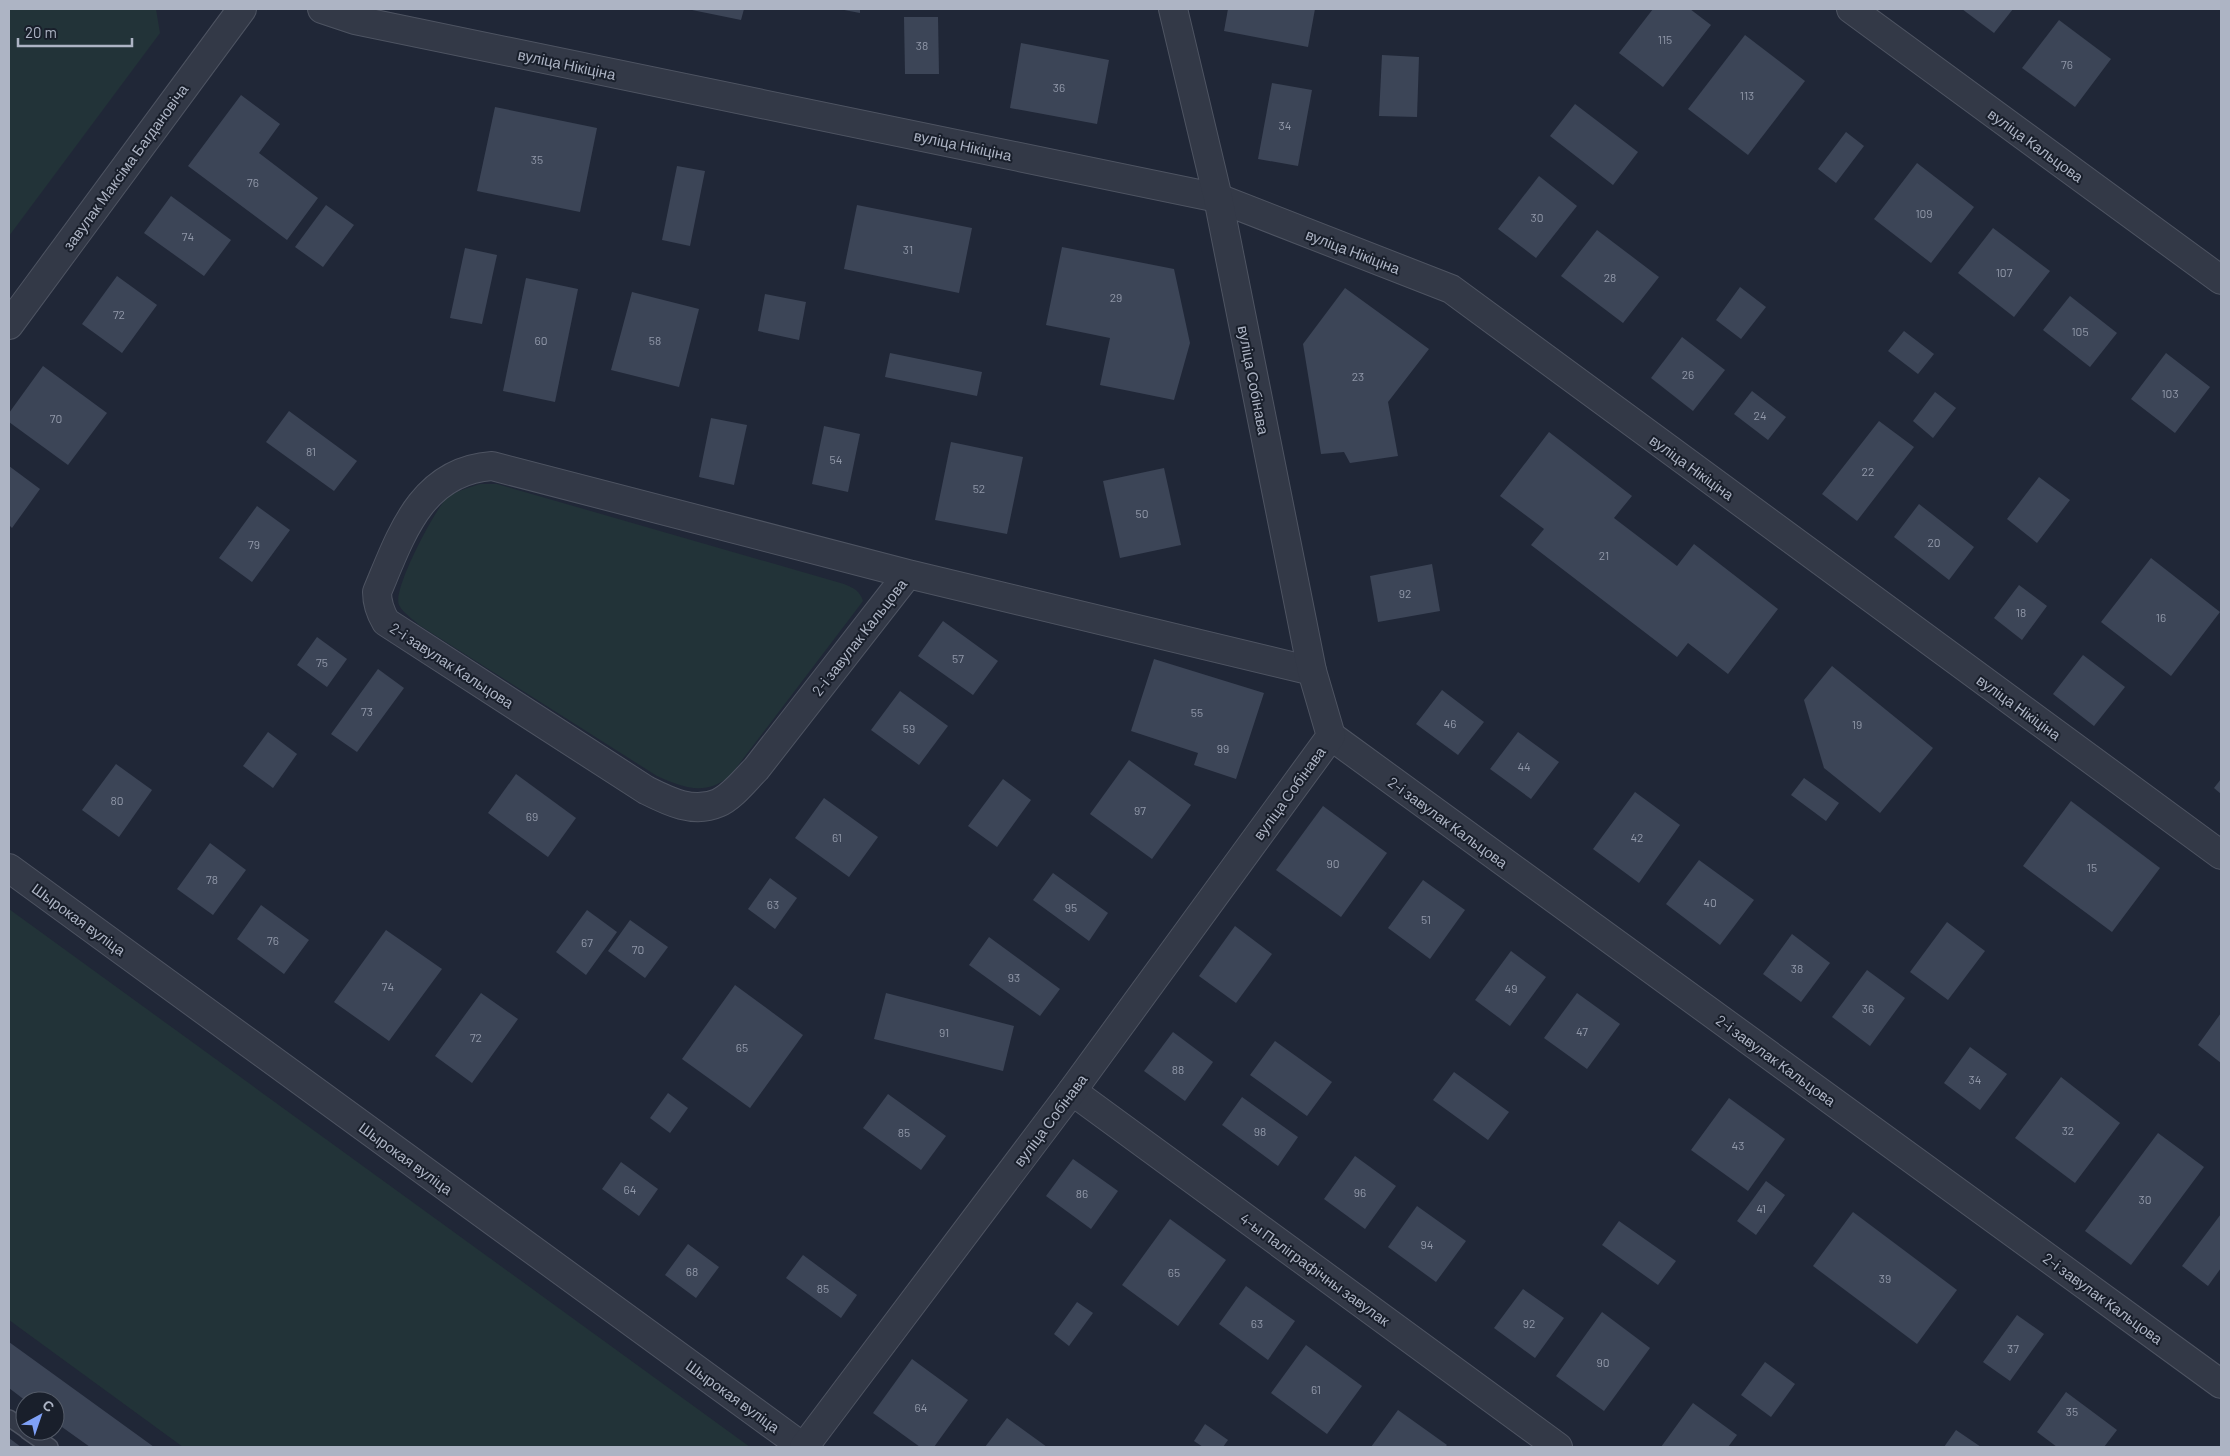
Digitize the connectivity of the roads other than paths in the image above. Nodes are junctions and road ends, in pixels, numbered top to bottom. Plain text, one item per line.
1 (242, 9) edge
2 (322, 9) edge
3 (1173, 9) edge
4 (1850, 9) edge
5 (1218, 198) junction
6 (2221, 280) edge
7 (9, 325) edge
8 (908, 574) junction
9 (1312, 671) junction
10 (1330, 736) junction
11 (2221, 855) edge
12 (9, 868) edge
13 (1072, 1091) junction
14 (2221, 1384) edge
15 (804, 1447) edge
16 (1558, 1447) edge

1 - 7 street, завулак Максіма Багдановіча
2 - 5 street, вуліца Нікіціна
3 - 5 street, вуліца Собінава
4 - 6 street, вуліца Кальцова
5 - 9 street, вуліца Собінава
5 - 11 street, вуліца Нікіціна
8 - 8 street, 2-і завулак Кальцова
8 - 9 street, 2-і завулак Кальцова
9 - 10 street, вуліца Собінава
10 - 13 street, вуліца Собінава
10 - 14 street, 2-і завулак Кальцова
12 - 15 street, Шырокая вуліца
13 - 15 street, вуліца Собінава
13 - 16 street, 4-ы Паліграфічны завулак

